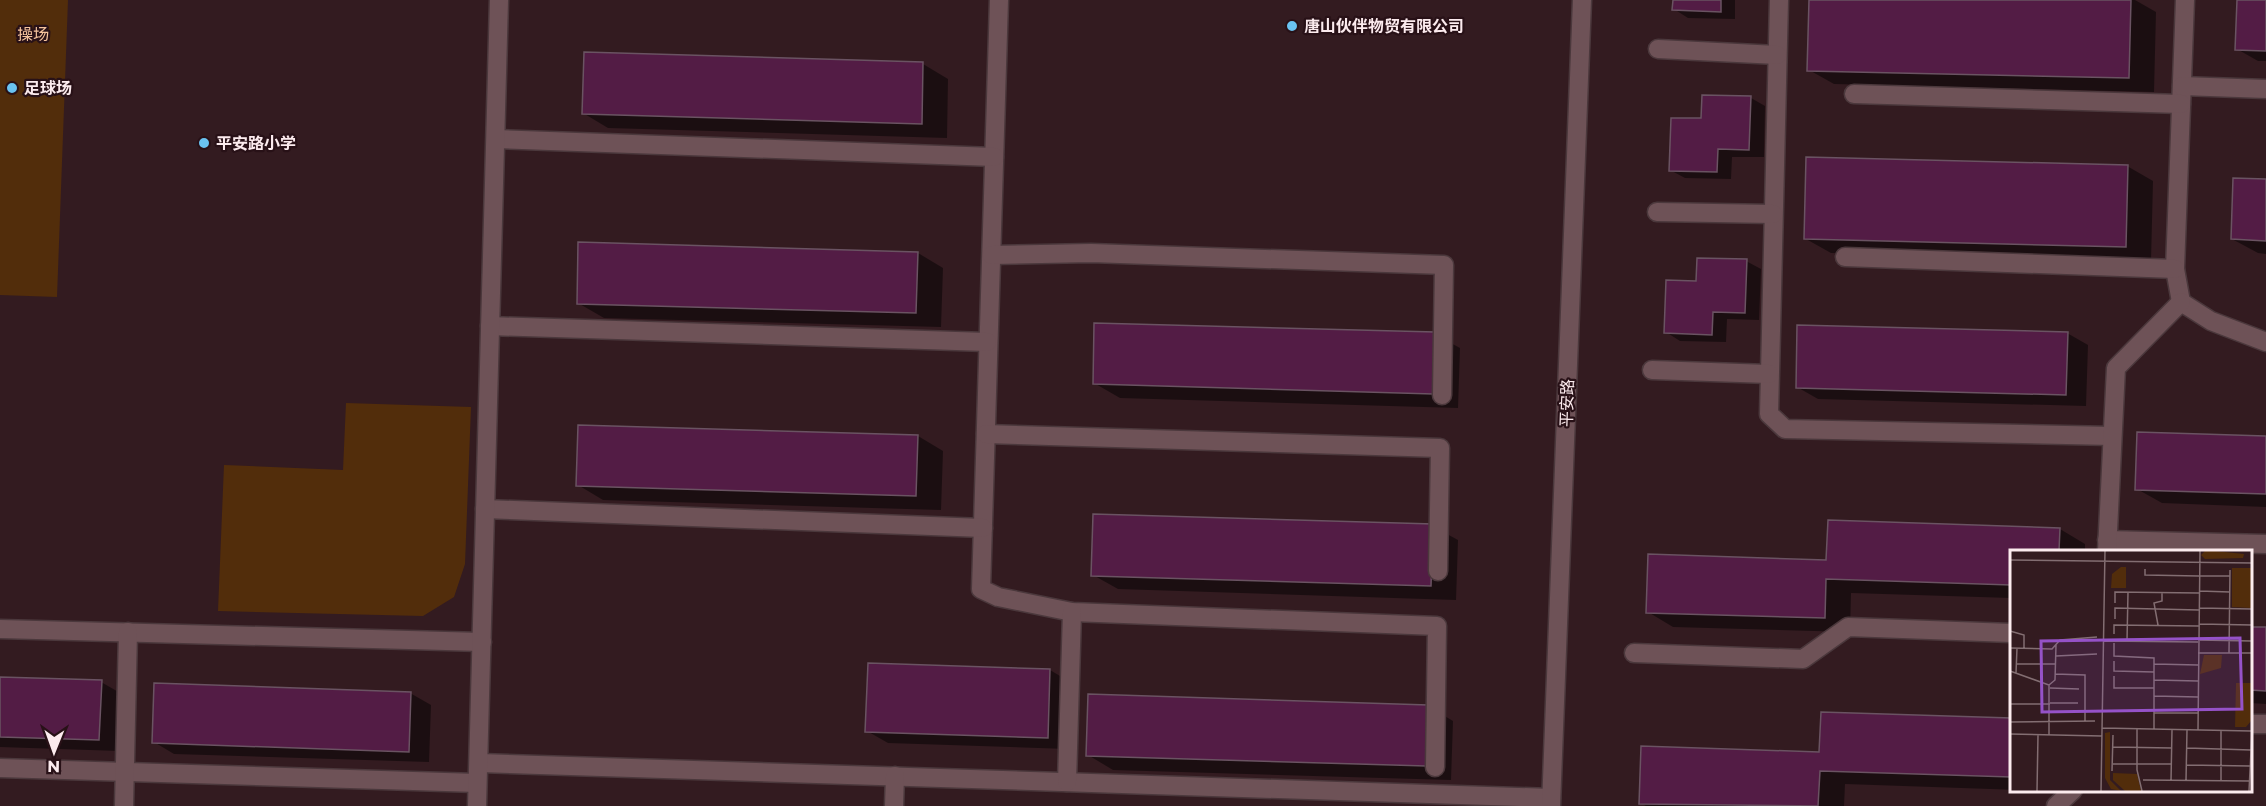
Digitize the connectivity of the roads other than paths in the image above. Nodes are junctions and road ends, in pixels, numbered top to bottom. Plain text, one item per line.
1 (499, 0) edge
2 (999, 0) edge
3 (1582, 0) edge
4 (1779, 0) edge
5 (2185, 0) edge
6 (1658, 49) dead end
7 (1778, 55) junction
8 (2266, 88) edge
9 (1854, 94) dead end
10 (2182, 95) junction
11 (495, 139) junction
12 (994, 157) junction
13 (1657, 212) dead end
14 (1773, 214) junction
15 (992, 255) junction
16 (1845, 257) dead end
17 (2175, 269) junction
18 (2181, 302) junction
19 (490, 326) junction
20 (987, 342) junction
21 (2266, 342) edge
22 (1652, 370) dead end
23 (1769, 374) junction
24 (1442, 395) dead end
25 (986, 434) junction
26 (2112, 436) junction
27 (485, 509) junction
28 (983, 528) junction
29 (2266, 544) edge
30 (2107, 545) edge
31 (1438, 571) dead end
32 (1072, 612) junction
33 (0, 628) edge
34 (128, 632) junction
35 (2010, 633) edge
36 (482, 642) junction
37 (1634, 653) dead end
38 (480, 763) junction
39 (1435, 767) dead end
40 (0, 768) edge
41 (125, 772) junction
42 (895, 777) junction
43 (1067, 782) junction
44 (477, 783) junction
45 (2071, 791) edge
46 (1292, 798) edge
47 (1551, 802) edge
48 (124, 806) edge
49 (477, 806) edge
50 (894, 806) edge
51 (2056, 806) edge

1 - 11 street
2 - 12 street
3 - 47 street, 平安路
4 - 7 street
5 - 10 street
6 - 7 street
7 - 14 street
8 - 10 street
9 - 10 street
10 - 17 street
11 - 12 street
11 - 19 street
12 - 15 street
13 - 14 street
14 - 23 street
15 - 20 street
15 - 24 street
16 - 17 street
17 - 18 street
18 - 21 street
18 - 26 street
19 - 20 street
19 - 27 street
20 - 25 street
22 - 23 street
23 - 26 street
25 - 28 street
25 - 31 street
26 - 30 street
27 - 28 street
27 - 36 street
28 - 32 street
29 - 30 street
32 - 39 street
32 - 43 street
33 - 34 street
34 - 36 street
34 - 41 street
35 - 37 street
36 - 38 street
38 - 42 street
38 - 44 street
40 - 41 street
41 - 44 street
41 - 48 street
42 - 43 street
42 - 50 street
43 - 46 street
44 - 49 street
45 - 51 street
46 - 47 street

